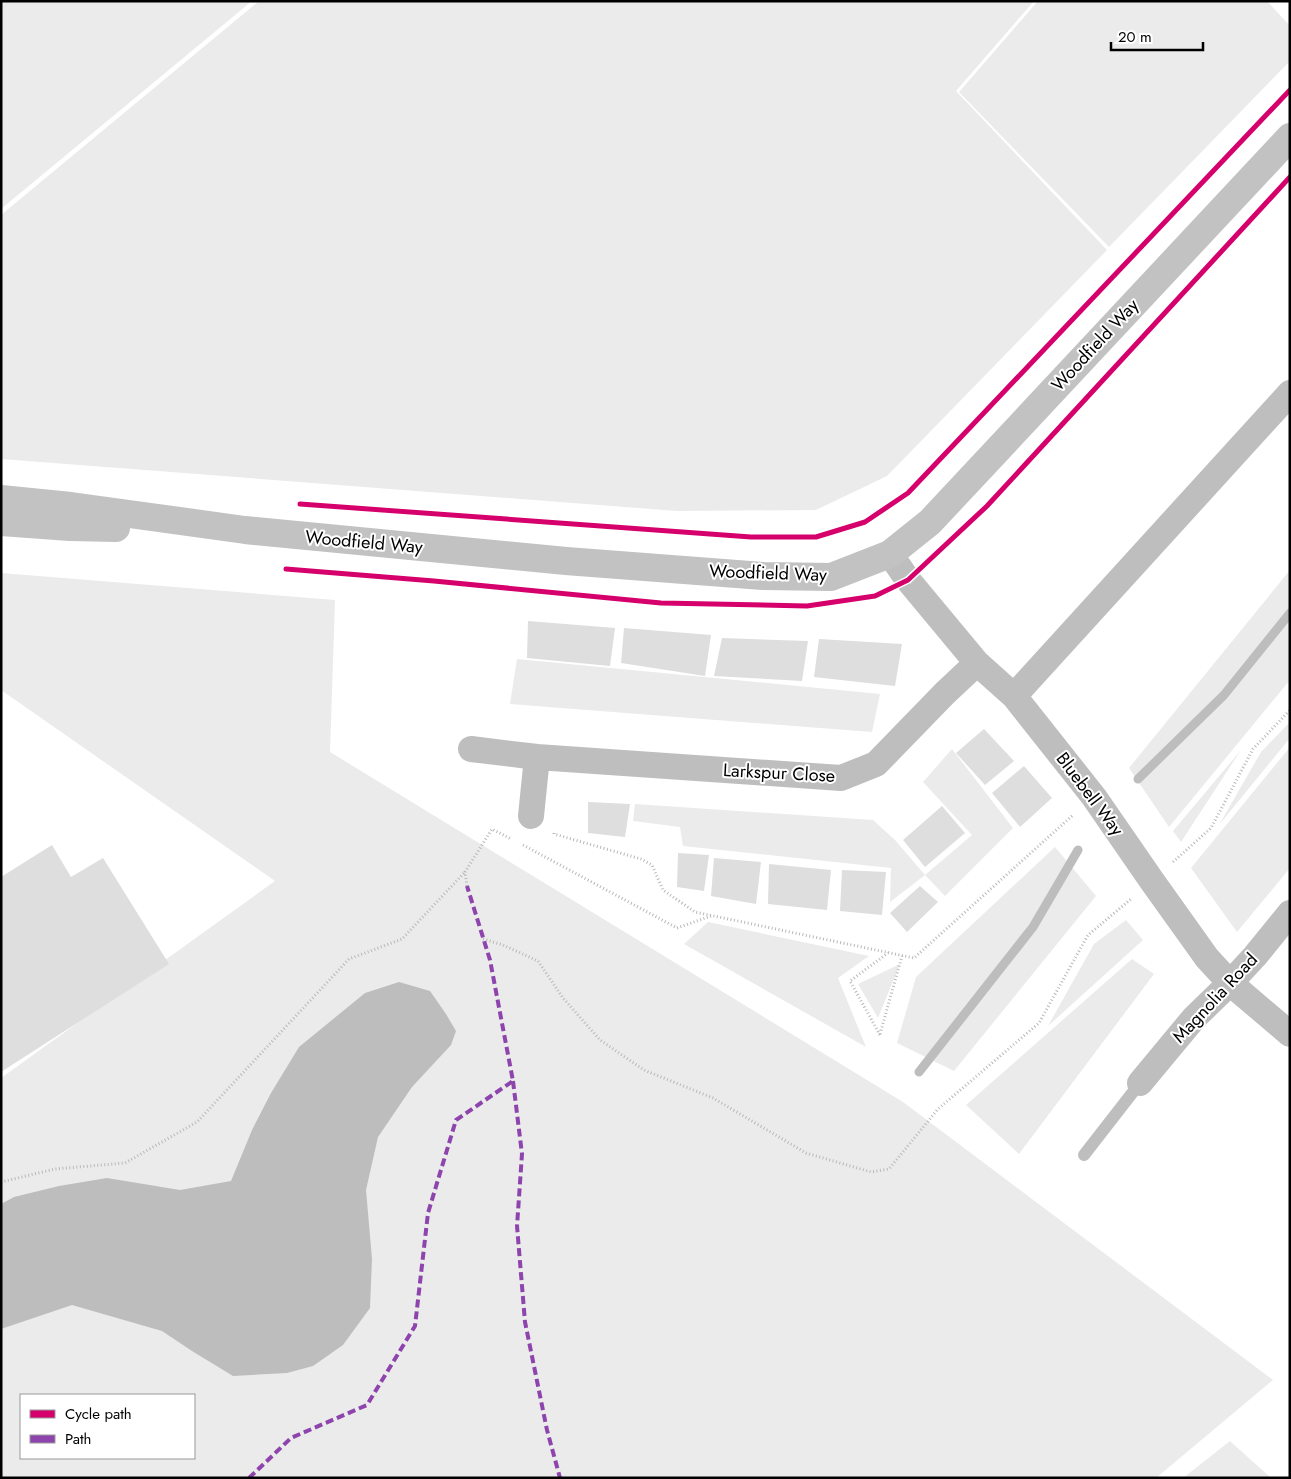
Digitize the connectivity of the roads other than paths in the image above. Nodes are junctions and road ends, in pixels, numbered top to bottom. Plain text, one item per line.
1 (1290, 137) edge
2 (1290, 393) edge
3 (1, 499) edge
4 (1, 522) edge
5 (245, 530) junction
6 (890, 554) junction
7 (977, 663) junction
8 (1014, 696) junction
9 (471, 749) dead end
10 (537, 757) junction
11 (532, 816) dead end
12 (1290, 913) edge
13 (1230, 983) junction
14 (1290, 1034) edge
15 (1140, 1083) joint
16 (1084, 1155) dead end

1 - 6 street, Woodfield Way
2 - 8 street
3 - 5 street, Woodfield Way
4 - 5 street, Woodfield Way
5 - 6 street, Woodfield Way
6 - 7 street, Bluebell Way
7 - 8 street, Bluebell Way
7 - 10 street, Larkspur Close
8 - 13 street, Bluebell Way
9 - 10 street, Larkspur Close
10 - 11 street
12 - 13 street, Magnolia Road
13 - 14 street, Bluebell Way
13 - 15 street, Magnolia Road
15 - 16 lane

